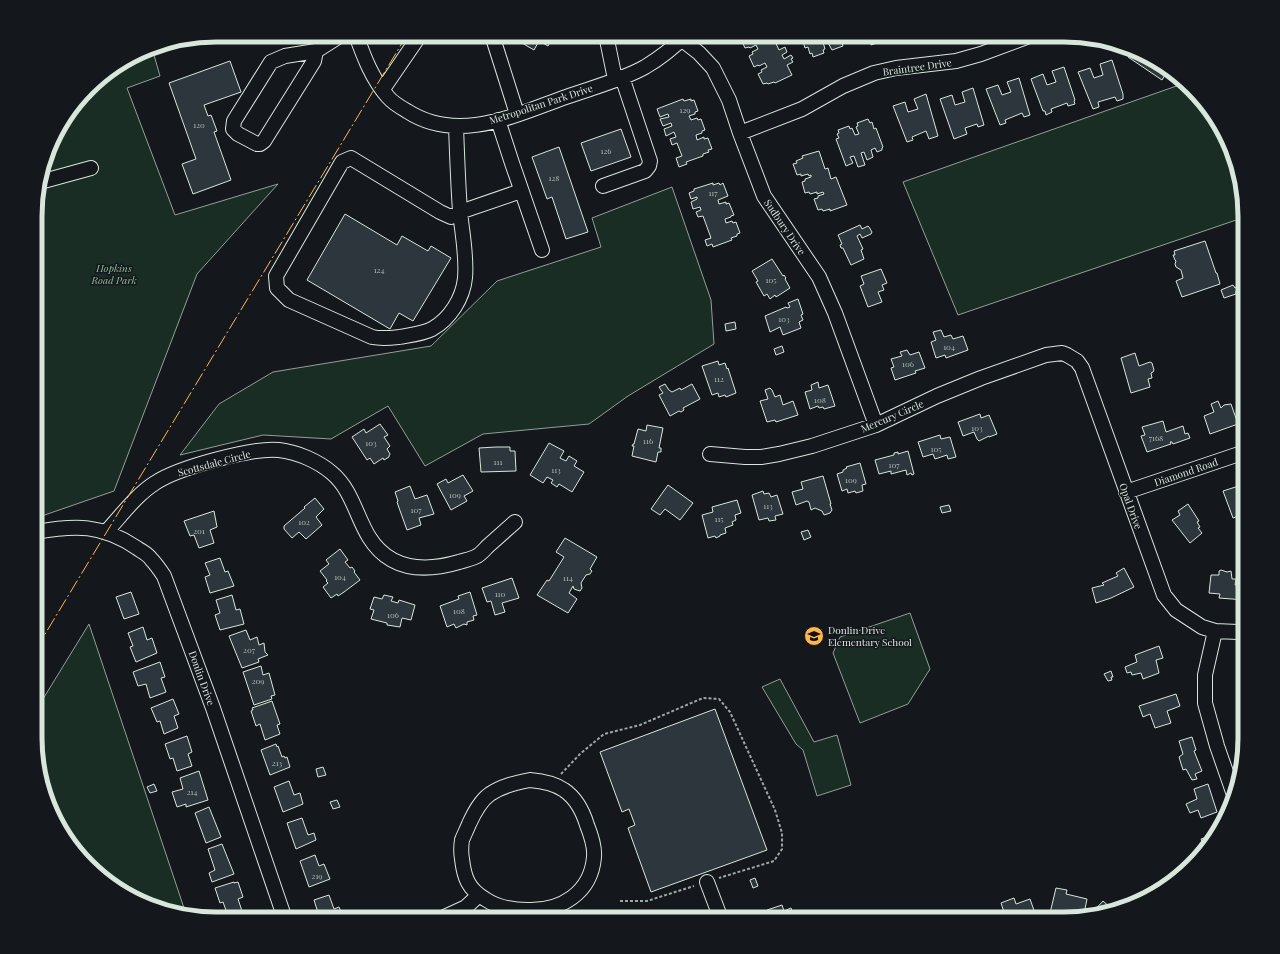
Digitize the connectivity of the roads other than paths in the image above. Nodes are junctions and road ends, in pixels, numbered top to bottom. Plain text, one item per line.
1 (330, 42) edge
2 (359, 42) edge
3 (415, 42) edge
4 (494, 42) edge
5 (608, 42) edge
6 (678, 42) edge
7 (688, 42) edge
8 (1013, 42) edge
9 (316, 51) junction
10 (618, 78) junction
11 (383, 89) junction
12 (517, 114) junction
13 (498, 120) junction
14 (456, 126) junction
15 (740, 133) junction
16 (90, 168) dead end
17 (45, 180) edge
18 (604, 186) dead end
19 (521, 191) junction
20 (460, 212) junction
21 (542, 250) dead end
22 (1046, 355) joint
23 (876, 425) junction
24 (710, 454) dead end
25 (1238, 454) edge
26 (1126, 492) junction
27 (515, 522) dead end
28 (42, 531) edge
29 (106, 532) junction
30 (1215, 631) junction
31 (1238, 632) edge
32 (1231, 786) edge
33 (707, 882) road end
34 (479, 896) junction
35 (283, 912) edge
36 (455, 912) edge
37 (718, 912) edge

1 - 9 street
2 - 11 street, Metropolitan Park Drive
3 - 11 street
4 - 12 street
5 - 10 street
6 - 10 street, Metropolitan Park Drive
7 - 15 street, Sudbury Drive
8 - 15 street, Braintree Drive
9 - 9 street
10 - 12 street, Metropolitan Park Drive
10 - 18 street
11 - 14 street, Metropolitan Park Drive
12 - 13 street, Metropolitan Park Drive
13 - 14 street, Metropolitan Park Drive
13 - 19 street
14 - 20 street
15 - 23 street, Sudbury Drive
16 - 17 street
19 - 20 street
19 - 21 street
20 - 20 street
22 - 23 street, Mercury Circle
22 - 26 street, Opal Drive
23 - 24 street, Mercury Circle
25 - 26 street, Diamond Road
26 - 30 street, Opal Drive
27 - 29 street, Scottsdale Circle
28 - 29 street, Donlin Drive
29 - 35 street, Donlin Drive
30 - 31 street, Opal Drive
30 - 32 street
33 - 37 street
34 - 34 street
34 - 36 street

